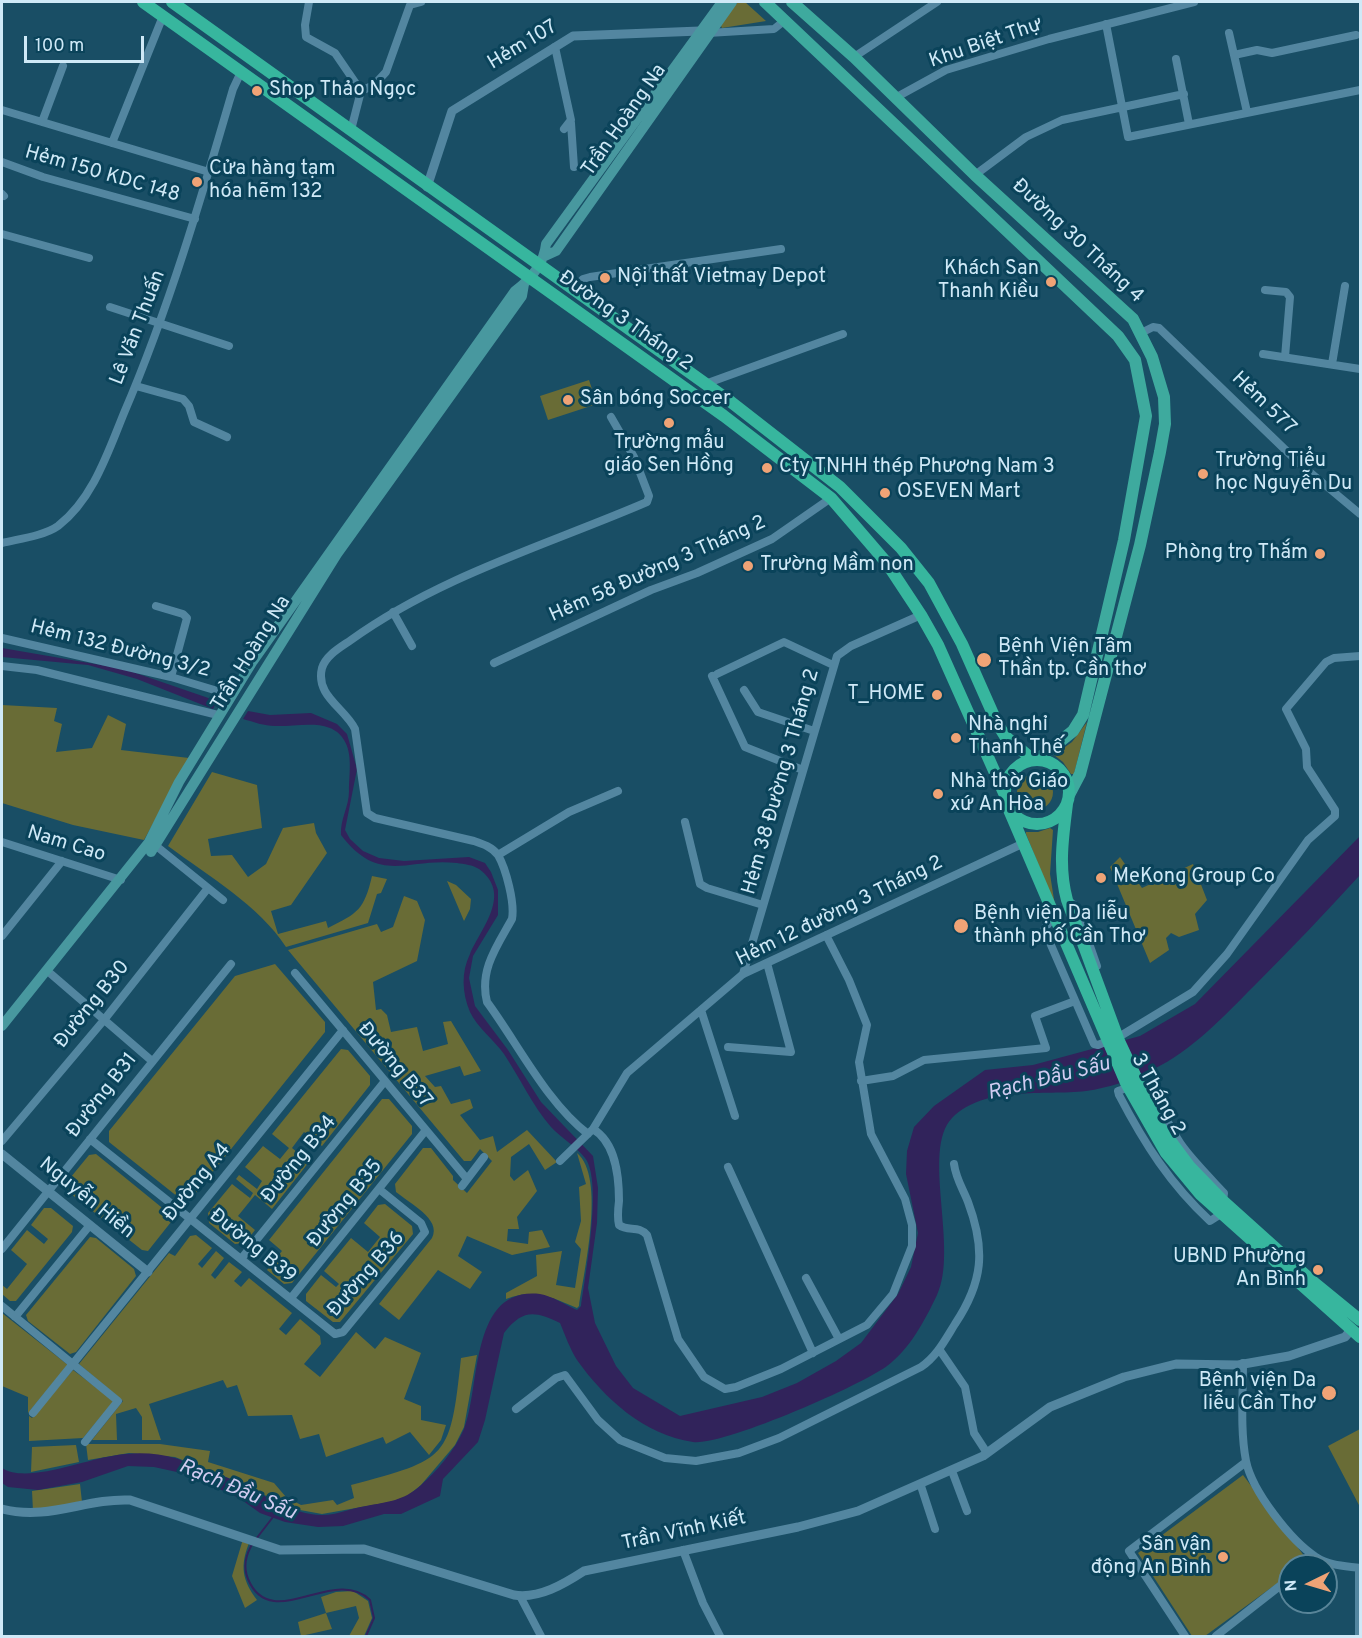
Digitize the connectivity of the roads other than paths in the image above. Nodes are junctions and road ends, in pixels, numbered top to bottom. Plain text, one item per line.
1 (143, 2) edge
2 (172, 2) edge
3 (309, 2) edge
4 (421, 2) edge
5 (722, 2) edge
6 (732, 2) edge
7 (765, 2) edge
8 (792, 2) edge
9 (937, 2) edge
10 (1194, 2) edge
11 (164, 16) junction
12 (784, 21) junction
13 (1106, 24) junction
14 (704, 32) junction
15 (1229, 33) dead end
16 (1356, 35) dead end
17 (555, 47) junction
18 (1234, 55) junction
19 (854, 57) junction
20 (1176, 59) dead end
21 (63, 66) dead end
22 (241, 72) junction
23 (1360, 90) edge
24 (361, 91) junction
25 (1184, 94) junction
26 (895, 98) junction
27 (1122, 107) junction
28 (2, 110) edge
29 (1247, 112) junction
30 (42, 122) junction
31 (571, 123) junction
32 (1189, 124) junction
33 (564, 129) dead end
34 (351, 130) junction
35 (112, 143) junction
36 (2, 162) edge
37 (574, 167) dead end
38 (209, 172) junction
39 (975, 175) junction
40 (427, 187) junction
41 (195, 219) junction
42 (2, 234) edge
43 (781, 249) dead end
44 (89, 258) dead end
45 (542, 261) junction
46 (527, 281) junction
47 (1345, 286) dead end
48 (573, 290) junction
49 (1265, 290) dead end
50 (110, 307) dead end
51 (161, 323) junction
52 (1141, 333) junction
53 (843, 334) dead end
54 (229, 345) dead end
55 (1263, 354) dead end
56 (1285, 357) junction
57 (1332, 364) junction
58 (1360, 369) edge
59 (705, 384) junction
60 (136, 386) junction
61 (611, 417) dead end
62 (227, 437) dead end
63 (831, 498) junction
64 (1360, 514) edge
65 (1124, 540) junction
66 (2, 543) edge
67 (1140, 544) junction
68 (156, 606) dead end
69 (393, 612) junction
70 (921, 615) junction
71 (2, 638) edge
72 (412, 646) dead end
73 (1360, 656) edge
74 (494, 663) dead end
75 (833, 665) junction
76 (2, 666) edge
77 (171, 677) junction
78 (744, 690) dead end
79 (231, 695) junction
80 (244, 699) junction
81 (218, 715) junction
82 (231, 720) junction
83 (814, 731) junction
84 (1035, 759) junction
85 (803, 770) junction
86 (618, 792) dead end
87 (1004, 793) junction
88 (1068, 800) junction
89 (1009, 810) junction
90 (685, 822) dead end
91 (4, 843) edge
92 (1024, 843) junction
93 (155, 845) junction
94 (2, 851) edge
95 (498, 855) junction
96 (62, 861) junction
97 (121, 880) junction
98 (208, 888) junction
99 (223, 900) dead end
100 (1066, 900) junction
101 (763, 905) junction
102 (1054, 917) junction
103 (826, 935) junction
104 (2, 936) edge
105 (766, 963) junction
106 (231, 964) dead end
107 (51, 974) junction
108 (295, 974) dead end
109 (743, 974) junction
110 (1075, 1000) junction
111 (701, 1010) junction
112 (104, 1020) junction
113 (2, 1026) edge
114 (343, 1030) junction
115 (1122, 1035) junction
116 (2, 1036) edge
117 (728, 1047) dead end
118 (152, 1061) junction
119 (385, 1081) junction
120 (861, 1081) junction
121 (735, 1116) dead end
122 (426, 1130) junction
123 (590, 1132) junction
124 (90, 1139) junction
125 (2, 1141) edge
126 (2, 1154) edge
127 (484, 1157) dead end
128 (560, 1161) dead end
129 (954, 1164) dead end
130 (728, 1167) dead end
131 (1186, 1170) junction
132 (467, 1179) junction
133 (462, 1186) dead end
134 (379, 1189) junction
135 (48, 1191) junction
136 (1223, 1201) junction
137 (1221, 1214) junction
138 (191, 1219) junction
139 (90, 1225) junction
140 (2, 1249) edge
141 (241, 1259) junction
142 (148, 1272) junction
143 (806, 1278) dead end
144 (291, 1298) junction
145 (2, 1306) edge
146 (15, 1317) junction
147 (1358, 1328) edge
148 (338, 1334) joint
149 (839, 1339) junction
150 (939, 1349) junction
151 (813, 1353) junction
152 (1243, 1363) junction
153 (73, 1364) junction
154 (516, 1409) dead end
155 (33, 1413) dead end
156 (85, 1442) dead end
157 (987, 1453) junction
158 (1246, 1462) junction
159 (952, 1471) junction
160 (921, 1486) junction
161 (2, 1509) edge
162 (967, 1511) dead end
163 (934, 1529) dead end
164 (683, 1550) junction
165 (1311, 1554) edge
166 (1338, 1565) edge
167 (1360, 1568) edge
168 (1278, 1587) edge
169 (520, 1596) junction
170 (541, 1636) edge
171 (720, 1636) edge
172 (1185, 1636) edge
173 (1216, 1636) edge
174 (1359, 1636) edge

1 - 11 highway, Đường 3 Tháng 2
2 - 34 highway, Đường 3 Tháng 2
3 - 24 street
4 - 24 street
5 - 14 main road, Trần Hoàng Na
6 - 14 main road, Trần Hoàng Na
7 - 12 main road, Đường 30 Tháng 4
8 - 19 main road, Đường 30 Tháng 4
9 - 19 street
10 - 13 street, Khu Biệt Thự
11 - 22 highway, Đường 3 Tháng 2
11 - 35 street
12 - 14 street, Hẻm 107
12 - 65 main road, Đường 30 Tháng 4
13 - 26 street, Khu Biệt Thự
13 - 27 street
14 - 17 street, Hẻm 107
14 - 45 main road, Trần Hoàng Na
15 - 18 street
16 - 18 street
17 - 31 street
17 - 40 street, Hẻm 107
18 - 29 street
19 - 26 main road, Đường 30 Tháng 4
20 - 25 street
21 - 30 street
22 - 38 street, Lê Văn Thuấn
22 - 46 highway, Đường 3 Tháng 2
23 - 29 street
24 - 34 street
25 - 27 street
25 - 32 street
26 - 39 main road, Đường 30 Tháng 4
27 - 32 street
27 - 39 street
28 - 30 street
29 - 32 street
30 - 35 street
31 - 33 street
31 - 37 street
34 - 40 highway, Đường 3 Tháng 2
35 - 38 street
36 - 41 street, Hẻm 150 KDC 148
38 - 41 street, Lê Văn Thuấn
39 - 52 main road, Đường 30 Tháng 4
40 - 45 highway, Đường 3 Tháng 2
41 - 51 street, Lê Văn Thuấn
42 - 44 street
43 - 48 street
45 - 46 main road, Trần Hoàng Na
45 - 48 highway, Đường 3 Tháng 2
46 - 63 highway, Đường 3 Tháng 2
46 - 79 main road, Trần Hoàng Na
46 - 80 main road, Trần Hoàng Na
47 - 57 street
48 - 59 highway, Đường 3 Tháng 2
49 - 56 street
50 - 51 street
51 - 54 street
51 - 60 street, Lê Văn Thuấn
52 - 64 street, Hẻm 577
52 - 67 main road, Đường 30 Tháng 4
53 - 59 street
55 - 56 street
56 - 57 street
57 - 58 street
59 - 84 highway, Đường 3 Tháng 2
60 - 62 street
60 - 66 street, Lê Văn Thuấn
61 - 69 street
63 - 70 highway, Đường 3 Tháng 2
63 - 74 street, Hẻm 58 Đường 3 Tháng 2
65 - 67 main road
65 - 84 main road, Đường 30 Tháng 4
67 - 88 main road, Đường 30 Tháng 4
68 - 77 street
69 - 72 street
69 - 95 street
70 - 75 street, Hẻm 38 Đường 3 Tháng 2
70 - 87 highway, Đường 3 Tháng 2
71 - 77 street, Hẻm 132 Đường 3/2
73 - 115 street
75 - 83 street, Hẻm 38 Đường 3 Tháng 2
75 - 85 street
76 - 81 street
77 - 79 street, Hẻm 132 Đường 3/2
78 - 83 street
79 - 80 main road
79 - 81 main road, Trần Hoàng Na
80 - 82 main road, Trần Hoàng Na
81 - 82 main road
81 - 97 main road, Trần Hoàng Na
82 - 93 main road, Trần Hoàng Na
83 - 85 street, Hẻm 38 Đường 3 Tháng 2
84 - 87 highway
84 - 88 highway
85 - 101 street, Hẻm 38 Đường 3 Tháng 2
86 - 95 street
87 - 89 highway
88 - 89 highway
88 - 100 highway, 3 Tháng 2
89 - 92 highway, 3 Tháng 2
90 - 101 street
91 - 94 street
91 - 96 street, Nam Cao
92 - 102 highway, 3 Tháng 2
92 - 103 street, Hẻm 12 đường 3 Tháng 2
93 - 98 street
93 - 107 main road, Trần Hoàng Na
95 - 123 street
96 - 97 street, Nam Cao
96 - 104 street
97 - 113 main road, Trần Hoàng Na
98 - 99 street
98 - 112 street, Đường B30
100 - 115 street
100 - 131 highway, 3 Tháng 2
101 - 109 street, Hẻm 38 Đường 3 Tháng 2
102 - 110 street
102 - 131 highway, 3 Tháng 2
103 - 105 street, Hẻm 12 đường 3 Tháng 2
103 - 120 street
105 - 109 street, Hẻm 12 đường 3 Tháng 2
105 - 117 street
106 - 118 street, Đường B31
107 - 112 street
107 - 116 main road, Trần Hoàng Na
108 - 114 street, Đường B37
109 - 111 street, Hẻm 12 đường 3 Tháng 2
110 - 115 street
110 - 120 street
111 - 121 street
111 - 123 street, Hẻm 12 đường 3 Tháng 2
112 - 118 street
112 - 125 street, Đường B30
114 - 119 street, Đường B37
114 - 138 street, Đường A4
118 - 124 street, Đường B31
119 - 122 street, Đường B37
119 - 141 street, Đường B34
120 - 149 street
122 - 132 street, Đường B37
122 - 134 street, Đường B35
123 - 128 street, Hẻm 12 đường 3 Tháng 2
123 - 151 street
124 - 135 street, Đường B31
124 - 138 street, Đường B39
126 - 135 street, Nguyễn Hiền
127 - 132 street
129 - 150 street
130 - 151 street
131 - 136 highway, 3 Tháng 2
131 - 137 highway, 3 Tháng 2
132 - 133 street
134 - 144 street, Đường B35
134 - 148 street, Đường B36
135 - 139 street, Nguyễn Hiền
135 - 140 street, Đường B31
136 - 137 street
136 - 147 highway, 3 Tháng 2
137 - 147 highway, 3 Tháng 2
138 - 141 street, Đường B39
138 - 142 street, Đường A4
139 - 142 street, Nguyễn Hiền
139 - 146 street
141 - 144 street, Đường B39
142 - 153 street, Đường A4
143 - 149 street
144 - 148 street, Đường B39
145 - 146 street
146 - 153 street
147 - 152 street, Trần Vĩnh Kiết
149 - 151 street
150 - 154 street
150 - 157 street
152 - 157 street, Trần Vĩnh Kiết
152 - 158 street
153 - 155 street, Đường A4
153 - 156 street
157 - 159 street, Trần Vĩnh Kiết
158 - 165 street
158 - 172 street
159 - 160 street, Trần Vĩnh Kiết
159 - 162 street
160 - 163 street
160 - 164 street, Trần Vĩnh Kiết
161 - 169 street, Trần Vĩnh Kiết
164 - 169 street, Trần Vĩnh Kiết
164 - 171 street
166 - 167 street
167 - 174 street
168 - 173 street
169 - 170 street

